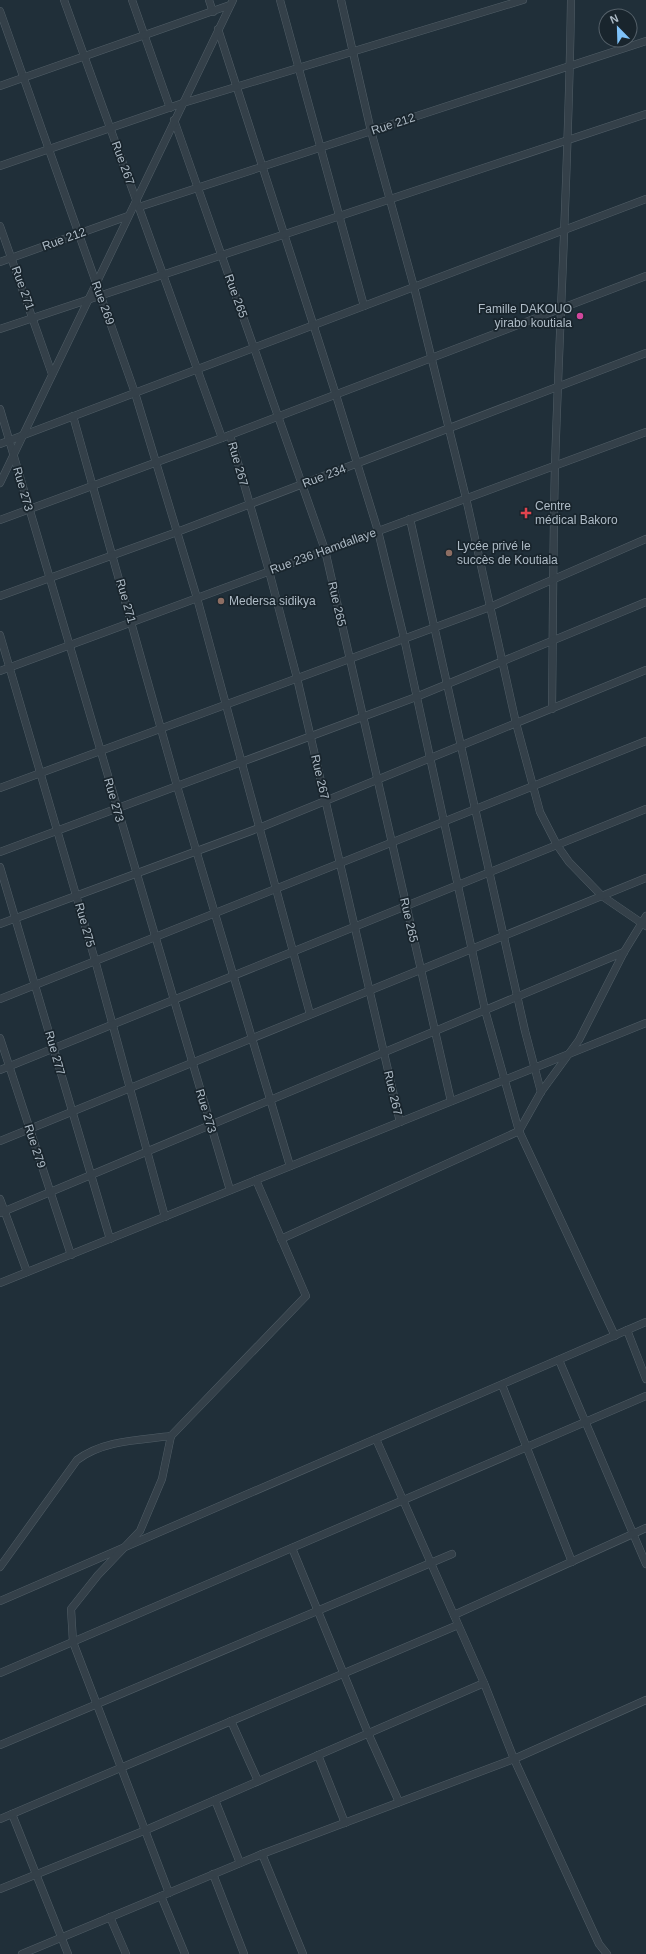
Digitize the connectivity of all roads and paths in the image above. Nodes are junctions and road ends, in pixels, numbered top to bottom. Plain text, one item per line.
1 (64, 0) edge
2 (132, 0) edge
3 (209, 0) edge
4 (280, 0) edge
5 (341, 0) edge
6 (522, 0) edge
7 (571, 0) edge
8 (232, 2) edge
9 (0, 11) edge
10 (213, 12) junction
11 (218, 29) junction
12 (146, 35) junction
13 (646, 41) edge
14 (354, 52) junction
15 (85, 56) junction
16 (570, 66) junction
17 (298, 68) junction
18 (24, 77) junction
19 (0, 86) edge
20 (236, 87) junction
21 (182, 102) junction
22 (170, 108) junction
23 (646, 114) edge
24 (174, 120) junction
25 (110, 128) junction
26 (371, 131) junction
27 (568, 139) junction
28 (320, 148) junction
29 (49, 150) junction
30 (262, 165) junction
31 (0, 166) edge
32 (198, 187) junction
33 (390, 198) junction
34 (136, 199) junction
35 (646, 199) edge
36 (139, 207) junction
37 (128, 216) junction
38 (339, 216) junction
39 (0, 226) edge
40 (565, 230) junction
41 (79, 233) junction
42 (286, 235) junction
43 (222, 256) junction
44 (11, 258) junction
45 (0, 262) edge
46 (163, 275) junction
47 (646, 276) edge
48 (96, 282) junction
49 (414, 287) junction
50 (101, 296) junction
51 (87, 301) junction
52 (364, 306) junction
53 (562, 308) junction
54 (33, 318) junction
55 (314, 325) junction
56 (0, 329) edge
57 (254, 347) junction
58 (646, 353) edge
59 (430, 359) junction
60 (197, 369) junction
61 (52, 374) junction
62 (559, 386) junction
63 (135, 393) junction
64 (336, 394) junction
65 (0, 409) edge
66 (73, 416) junction
67 (279, 416) junction
68 (448, 429) junction
69 (646, 432) edge
70 (23, 435) junction
71 (230, 435) junction
72 (222, 438) junction
73 (9, 440) junction
74 (0, 444) edge
75 (14, 455) junction
76 (156, 463) junction
77 (358, 463) junction
78 (556, 465) junction
79 (0, 483) edge
80 (303, 484) junction
81 (93, 486) junction
82 (466, 498) junction
83 (250, 504) junction
84 (29, 510) junction
85 (410, 519) junction
86 (0, 520) edge
87 (378, 531) junction
88 (177, 532) junction
89 (646, 539) edge
90 (325, 550) junction
91 (112, 555) junction
92 (269, 571) junction
93 (49, 578) junction
94 (553, 579) junction
95 (0, 596) edge
96 (197, 598) junction
97 (646, 602) edge
98 (490, 607) junction
99 (132, 622) junction
100 (434, 627) junction
101 (0, 635) edge
102 (404, 638) junction
103 (553, 640) junction
104 (68, 645) junction
105 (350, 658) junction
106 (502, 661) junction
107 (9, 667) junction
108 (646, 670) edge
109 (0, 671) edge
110 (297, 678) junction
111 (447, 684) junction
112 (416, 697) junction
113 (226, 704) junction
114 (552, 709) junction
115 (363, 717) junction
116 (516, 723) junction
117 (161, 728) junction
118 (311, 737) junction
119 (646, 741) edge
120 (460, 745) junction
121 (100, 751) junction
122 (430, 758) junction
123 (241, 762) junction
124 (40, 773) junction
125 (377, 780) junction
126 (177, 786) junction
127 (533, 786) junction
128 (0, 788) edge
129 (326, 802) junction
130 (117, 809) junction
131 (475, 809) junction
132 (646, 809) edge
133 (444, 821) junction
134 (259, 828) junction
135 (57, 831) junction
136 (392, 842) junction
137 (557, 845) junction
138 (196, 851) junction
139 (0, 852) edge
140 (340, 863) junction
141 (0, 867) edge
142 (489, 872) junction
143 (136, 874) junction
144 (646, 878) edge
145 (458, 884) junction
146 (275, 888) junction
147 (76, 896) junction
148 (602, 896) junction
149 (406, 906) junction
150 (215, 912) junction
151 (646, 916) edge
152 (15, 919) junction
153 (0, 924) edge
154 (644, 925) edge
155 (354, 926) junction
156 (154, 936) junction
157 (503, 936) junction
158 (472, 949) junction
159 (292, 951) junction
160 (624, 952) junction
161 (95, 960) junction
162 (421, 969) junction
163 (234, 975) junction
164 (35, 984) junction
165 (369, 990) junction
166 (517, 996) junction
167 (0, 999) edge
168 (173, 1000) junction
169 (485, 1010) junction
170 (310, 1014) junction
171 (646, 1023) edge
172 (112, 1024) junction
173 (435, 1031) junction
174 (0, 1038) edge
175 (252, 1038) junction
176 (54, 1048) junction
177 (383, 1052) junction
178 (568, 1054) junction
179 (191, 1062) junction
180 (9, 1066) junction
181 (534, 1068) junction
182 (0, 1070) edge
183 (505, 1080) junction
184 (130, 1087) junction
185 (541, 1092) junction
186 (271, 1099) junction
187 (451, 1101) junction
188 (72, 1110) junction
189 (400, 1122) junction
190 (210, 1125) junction
191 (30, 1129) junction
192 (519, 1131) junction
193 (0, 1141) edge
194 (147, 1151) junction
195 (290, 1166) junction
196 (92, 1175) junction
197 (256, 1180) junction
198 (230, 1190) junction
199 (50, 1192) junction
200 (0, 1199) edge
201 (2, 1212) edge
202 (165, 1217) junction
203 (110, 1239) junction
204 (281, 1239) junction
205 (70, 1255) junction
206 (27, 1272) junction
207 (0, 1283) edge
208 (646, 1322) edge
209 (627, 1330) junction
210 (615, 1336) junction
211 (558, 1360) junction
212 (646, 1379) edge
213 (502, 1385) junction
214 (646, 1396) edge
215 (585, 1422) junction
216 (171, 1436) junction
217 (376, 1439) junction
218 (526, 1447) junction
219 (403, 1500) junction
220 (646, 1528) edge
221 (634, 1534) junction
222 (292, 1548) junction
223 (121, 1549) junction
224 (452, 1554) dead end
225 (572, 1562) junction
226 (431, 1563) junction
227 (646, 1564) edge
228 (0, 1567) edge
229 (0, 1601) edge
230 (318, 1611) junction
231 (454, 1615) junction
232 (458, 1625) junction
233 (73, 1642) junction
234 (0, 1674) edge
235 (343, 1674) junction
236 (484, 1683) junction
237 (646, 1700) edge
238 (97, 1704) junction
239 (231, 1721) junction
240 (368, 1733) junction
241 (0, 1745) edge
242 (318, 1755) junction
243 (514, 1759) junction
244 (121, 1768) junction
245 (258, 1781) junction
246 (215, 1800) junction
247 (398, 1802) junction
248 (12, 1814) junction
249 (0, 1819) edge
250 (345, 1823) junction
251 (146, 1830) junction
252 (262, 1854) junction
253 (240, 1863) junction
254 (36, 1874) junction
255 (214, 1874) junction
256 (0, 1889) edge
257 (169, 1893) junction
258 (161, 1896) junction
259 (110, 1917) junction
260 (62, 1937) junction
261 (22, 1954) edge
262 (68, 1954) edge
263 (126, 1954) edge
264 (185, 1954) edge
265 (244, 1954) edge
266 (304, 1954) edge
267 (607, 1954) edge

1 - 15 street, Rue 267
2 - 12 street
3 - 10 street
4 - 17 street
5 - 14 street
6 - 14 street
7 - 16 street
8 - 10 street
8 - 11 street
9 - 18 street, Rue 269
10 - 12 street
11 - 20 street
11 - 21 street
12 - 15 street
12 - 22 street
13 - 16 street, Rue 212
14 - 17 street
14 - 26 street
15 - 18 street
15 - 25 street, Rue 267
16 - 26 street, Rue 212
16 - 27 street
17 - 20 street
17 - 28 street
18 - 19 street
18 - 29 street, Rue 269
20 - 21 street
20 - 30 street
21 - 22 street
21 - 24 street
22 - 25 street
23 - 27 street
24 - 32 street, Rue 265
24 - 34 street
25 - 29 street
25 - 34 street, Rue 267
26 - 28 street, Rue 212
26 - 33 street
27 - 33 street
27 - 40 street
28 - 30 street, Rue 212
28 - 38 street
29 - 31 street
29 - 41 street, Rue 269
30 - 32 street, Rue 212
30 - 42 street
32 - 36 street, Rue 212
32 - 43 street, Rue 265
33 - 38 street
33 - 49 street
34 - 36 street, Rue 267
34 - 37 street
35 - 40 street
36 - 46 street, Rue 267
37 - 41 street, Rue 212
37 - 48 street
38 - 42 street
38 - 52 street
39 - 44 street, Rue 271
40 - 49 street
40 - 53 street
41 - 44 street, Rue 212
41 - 48 street, Rue 269
42 - 43 street
42 - 55 street
43 - 46 street
43 - 57 street, Rue 265
44 - 45 street, Rue 212
44 - 54 street, Rue 271
46 - 50 street
46 - 60 street, Rue 267
47 - 53 street
48 - 50 street, Rue 269
48 - 51 street
49 - 52 street
49 - 59 street
50 - 51 street
50 - 63 street, Rue 269
51 - 54 street
51 - 61 street
52 - 55 street
53 - 59 street
53 - 62 street
54 - 56 street
54 - 61 street, Rue 271
55 - 57 street
55 - 64 street
57 - 60 street
57 - 67 street, Rue 265
58 - 62 street, Rue 234
59 - 64 street
59 - 68 street
60 - 63 street
60 - 72 street, Rue 267
61 - 70 street
62 - 68 street, Rue 234
62 - 78 street
63 - 66 street
63 - 76 street, Rue 269
64 - 67 street
64 - 77 street
65 - 73 street, Rue 273
66 - 70 street
66 - 81 street, Rue 271
67 - 71 street
67 - 80 street, Rue 265
68 - 77 street, Rue 234
68 - 82 street
69 - 78 street, Rue 236 Hamdallaye
70 - 73 street
70 - 75 street
71 - 72 street
71 - 83 street, Rue 267
72 - 76 street
73 - 74 street
73 - 75 street, Rue 273
75 - 79 street
75 - 84 street, Rue 273
76 - 81 street
76 - 88 street, Rue 269
77 - 80 street, Rue 234
77 - 87 street
78 - 82 street, Rue 236 Hamdallaye
78 - 94 street
80 - 83 street, Rue 234
80 - 90 street, Rue 265
81 - 84 street
81 - 91 street, Rue 271
82 - 85 street, Rue 236 Hamdallaye
82 - 98 street
83 - 88 street, Rue 234
83 - 92 street, Rue 267
84 - 86 street
84 - 93 street, Rue 273
85 - 87 street, Rue 236 Hamdallaye
85 - 100 street
87 - 90 street, Rue 236 Hamdallaye
87 - 102 street
88 - 91 street, Rue 234
88 - 96 street, Rue 269
89 - 94 street
90 - 92 street, Rue 236 Hamdallaye
90 - 105 street, Rue 265
91 - 93 street, Rue 234
91 - 99 street, Rue 271
92 - 96 street, Rue 236 Hamdallaye
92 - 110 street, Rue 267
93 - 95 street, Rue 234
93 - 104 street, Rue 273
94 - 98 street
94 - 103 street
96 - 99 street, Rue 236 Hamdallaye
96 - 113 street, Rue 269
97 - 103 street
98 - 100 street
98 - 106 street
99 - 104 street, Rue 236 Hamdallaye
99 - 117 street, Rue 271
100 - 102 street
100 - 111 street
101 - 107 street, Rue 275
102 - 105 street
102 - 112 street
103 - 106 street
103 - 114 street
104 - 107 street, Rue 236 Hamdallaye
104 - 121 street, Rue 273
105 - 110 street
105 - 115 street, Rue 265
106 - 111 street
106 - 116 street
107 - 109 street, Rue 236 Hamdallaye
107 - 124 street, Rue 275
108 - 114 street
110 - 113 street
110 - 118 street, Rue 267
111 - 112 street
111 - 120 street
112 - 115 street
112 - 122 street
113 - 117 street
113 - 123 street, Rue 269
114 - 116 street
115 - 118 street
115 - 125 street, Rue 265
116 - 120 street
116 - 127 street
117 - 121 street
117 - 126 street, Rue 271
118 - 123 street
118 - 129 street, Rue 267
119 - 127 street
120 - 122 street
120 - 131 street
121 - 124 street
121 - 130 street, Rue 273
122 - 125 street
122 - 133 street
123 - 126 street
123 - 134 street, Rue 269
124 - 128 street
124 - 135 street, Rue 275
125 - 129 street
125 - 136 street, Rue 265
126 - 130 street
126 - 138 street, Rue 271
127 - 131 street
127 - 137 street
129 - 134 street
129 - 140 street, Rue 267
130 - 135 street
130 - 143 street, Rue 273
131 - 133 street
131 - 142 street
132 - 137 street
133 - 136 street
133 - 145 street
134 - 138 street
134 - 146 street, Rue 269
135 - 139 street
135 - 147 street, Rue 275
136 - 140 street
136 - 149 street, Rue 265
137 - 142 street
137 - 148 street
138 - 143 street
138 - 150 street, Rue 271
140 - 146 street
140 - 155 street, Rue 267
141 - 152 street, Rue 277
142 - 145 street
142 - 157 street
143 - 147 street
143 - 156 street, Rue 273
144 - 148 street
145 - 149 street
145 - 158 street
146 - 150 street
146 - 159 street, Rue 269
147 - 152 street
147 - 161 street, Rue 275
148 - 154 street
148 - 157 street
149 - 155 street
149 - 162 street, Rue 265
150 - 156 street
150 - 163 street, Rue 271
151 - 154 street
152 - 153 street
152 - 164 street, Rue 277
154 - 160 street
155 - 159 street
155 - 165 street, Rue 267
156 - 161 street
156 - 168 street, Rue 273
157 - 158 street
157 - 166 street
158 - 162 street
158 - 169 street
159 - 163 street
159 - 170 street, Rue 269
160 - 166 street
160 - 178 street
161 - 164 street
161 - 172 street, Rue 275
162 - 165 street
162 - 173 street, Rue 265
163 - 168 street
163 - 175 street, Rue 271
164 - 167 street
164 - 176 street, Rue 277
165 - 170 street
165 - 177 street, Rue 267
166 - 169 street
166 - 181 street
168 - 172 street
168 - 179 street, Rue 273
169 - 173 street
169 - 183 street
170 - 175 street
171 - 178 street
172 - 176 street
172 - 184 street, Rue 275
173 - 177 street
173 - 187 street, Rue 265
174 - 180 street, Rue 279
175 - 179 street
175 - 186 street, Rue 271
176 - 180 street
176 - 188 street, Rue 277
177 - 186 street
177 - 189 street, Rue 267
178 - 181 street
178 - 185 street
179 - 184 street
179 - 190 street, Rue 273
180 - 182 street
180 - 191 street, Rue 279
181 - 183 street
181 - 185 street
183 - 187 street
183 - 192 street
184 - 188 street
184 - 194 street, Rue 275
185 - 192 street
186 - 190 street
186 - 195 street, Rue 271
187 - 189 street
188 - 191 street
188 - 196 street, Rue 277
189 - 195 street
190 - 194 street
190 - 198 street, Rue 273
191 - 193 street
191 - 199 street, Rue 279
192 - 204 street
192 - 210 street
194 - 196 street
194 - 202 street, Rue 275
195 - 197 street
196 - 199 street
196 - 203 street, Rue 277
197 - 198 street
197 - 204 street
198 - 202 street
199 - 201 street
199 - 205 street, Rue 279
200 - 201 street
201 - 206 street
202 - 203 street
203 - 205 street
204 - 216 street
205 - 206 street
206 - 207 street
208 - 209 street
209 - 210 street
209 - 212 street
210 - 211 street
211 - 213 street
211 - 215 street
213 - 217 street
213 - 218 street
214 - 215 street
215 - 218 street
215 - 221 street
216 - 223 street
216 - 228 street
217 - 219 street
217 - 223 street
218 - 219 street
218 - 225 street
219 - 222 street
219 - 226 street
220 - 221 street
221 - 225 street
221 - 227 street
222 - 230 street
222 - 233 street
223 - 229 street
223 - 233 street
224 - 226 street
225 - 231 street
226 - 230 street
226 - 231 street
230 - 235 street
230 - 238 street
231 - 232 street
232 - 235 street
232 - 236 street
233 - 234 street
233 - 238 street
235 - 239 street
235 - 240 street
236 - 240 street
236 - 243 street
237 - 243 street
238 - 241 street
238 - 244 street
239 - 244 street
239 - 245 street
240 - 242 street
240 - 247 street
242 - 245 street
242 - 250 street
243 - 247 street
243 - 267 street
244 - 248 street
244 - 251 street
245 - 246 street
246 - 251 street
246 - 253 street
247 - 250 street
248 - 249 street
248 - 254 street
250 - 252 street
251 - 254 street
251 - 257 street
252 - 253 street
252 - 266 street
253 - 255 street
254 - 256 street
254 - 260 street
255 - 257 street
255 - 265 street
257 - 258 street
258 - 259 street
258 - 264 street
259 - 260 street
259 - 263 street
260 - 261 street
260 - 262 street

